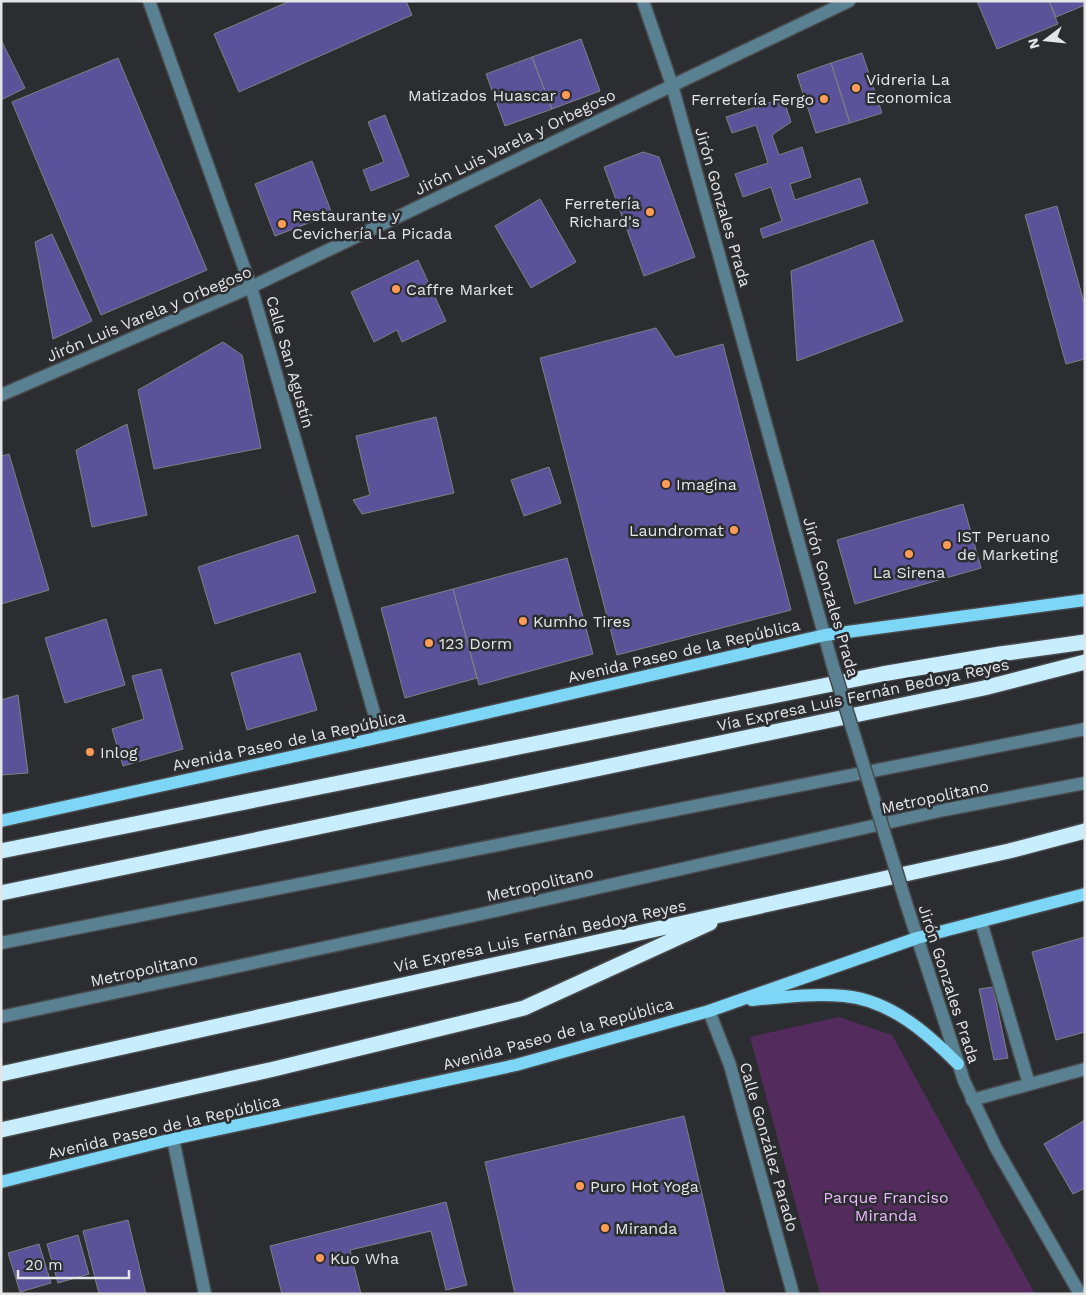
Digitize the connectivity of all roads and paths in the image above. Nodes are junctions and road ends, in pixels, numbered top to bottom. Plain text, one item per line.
1 (149, 1) edge
2 (643, 1) edge
3 (849, 1) edge
4 (672, 85) junction
5 (251, 287) junction
6 (1, 395) edge
7 (1085, 600) edge
8 (825, 635) junction
9 (1085, 642) edge
10 (1085, 662) edge
11 (1085, 729) edge
12 (381, 737) junction
13 (1085, 783) edge
14 (1, 821) edge
15 (1085, 831) edge
16 (1, 851) edge
17 (1, 892) edge
18 (1085, 894) edge
19 (738, 910) junction
20 (982, 922) junction
21 (918, 938) junction
22 (1, 944) edge
23 (735, 1002) junction
24 (709, 1011) junction
25 (1, 1017) edge
26 (958, 1064) junction
27 (1085, 1069) edge
28 (1, 1074) edge
29 (1029, 1084) junction
30 (972, 1100) junction
31 (1, 1130) edge
32 (173, 1139) junction
33 (1, 1182) edge
34 (205, 1294) edge
35 (793, 1294) edge
36 (1080, 1294) edge

1 - 5 street, Calle San Agustín
2 - 4 street, Jirón Gonzales Prada
3 - 4 street, Jirón Luis Varela y Orbegoso
4 - 5 street, Jirón Luis Varela y Orbegoso
4 - 8 street, Jirón Gonzales Prada
5 - 6 street, Jirón Luis Varela y Orbegoso
5 - 12 street, Calle San Agustín
7 - 8 main road, Avenida Paseo de la República
8 - 12 main road, Avenida Paseo de la República
8 - 21 street, Jirón Gonzales Prada, bridge
9 - 16 highway
10 - 17 highway, Vía Expresa Luis Fernán Bedoya Reyes
11 - 22 street
12 - 14 main road, Avenida Paseo de la República
13 - 25 street, Metropolitano
15 - 19 highway, Vía Expresa Luis Fernán Bedoya Reyes
18 - 20 main road, Avenida Paseo de la República
19 - 28 highway, Vía Expresa Luis Fernán Bedoya Reyes
19 - 31 highway
20 - 21 main road, Avenida Paseo de la República
20 - 29 street
21 - 23 main road, Avenida Paseo de la República
21 - 26 street, Jirón Gonzales Prada
23 - 24 main road, Avenida Paseo de la República
23 - 26 main road
24 - 32 main road, Avenida Paseo de la República
24 - 35 street, Calle González Parado
26 - 30 street, Jirón Gonzales Prada
27 - 29 street
29 - 30 street
30 - 36 street, Jirón Gonzales Prada
32 - 33 main road, Avenida Paseo de la República
32 - 34 street

